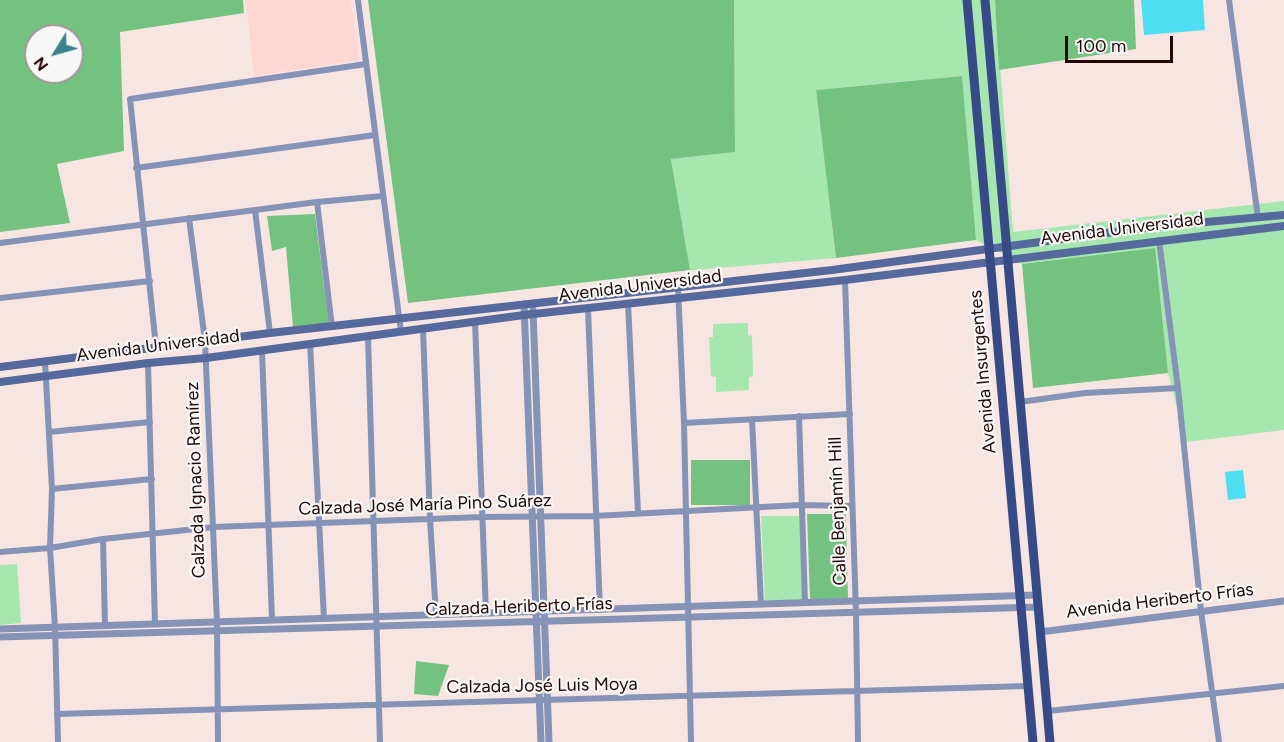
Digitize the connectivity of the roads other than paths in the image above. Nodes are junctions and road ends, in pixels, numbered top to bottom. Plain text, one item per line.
1 (358, 0) edge
2 (967, 0) edge
3 (985, 0) edge
4 (1229, 0) edge
5 (366, 64) junction
6 (978, 117) junction
7 (995, 117) junction
8 (375, 135) junction
9 (136, 168) junction
10 (382, 196) junction
11 (317, 202) junction
12 (255, 210) junction
13 (1284, 215) edge
14 (189, 218) junction
15 (1258, 218) junction
16 (142, 224) junction
17 (1284, 226) edge
18 (1159, 240) junction
19 (0, 243) edge
20 (1006, 246) junction
21 (989, 249) junction
22 (1008, 260) junction
23 (990, 262) junction
24 (845, 280) junction
25 (150, 281) junction
26 (678, 287) junction
27 (679, 297) junction
28 (0, 298) edge
29 (628, 303) junction
30 (528, 304) junction
31 (588, 309) junction
32 (529, 315) junction
33 (399, 318) junction
34 (476, 321) junction
35 (332, 327) junction
36 (423, 329) junction
37 (401, 332) junction
38 (270, 333) junction
39 (368, 336) junction
40 (205, 341) junction
41 (310, 343) junction
42 (156, 347) junction
43 (262, 350) junction
44 (206, 358) junction
45 (45, 362) junction
46 (148, 363) junction
47 (0, 367) edge
48 (45, 375) junction
49 (0, 382) edge
50 (1178, 388) junction
51 (1020, 402) junction
52 (850, 414) junction
53 (799, 416) junction
54 (752, 419) junction
55 (150, 422) junction
56 (684, 423) junction
57 (49, 432) junction
58 (152, 479) junction
59 (52, 489) junction
60 (801, 506) junction
61 (852, 506) junction
62 (755, 508) junction
63 (685, 511) junction
64 (638, 513) junction
65 (541, 516) junction
66 (594, 516) junction
67 (482, 517) junction
68 (531, 517) junction
69 (430, 519) junction
70 (320, 522) junction
71 (375, 522) junction
72 (269, 525) junction
73 (213, 527) junction
74 (154, 533) junction
75 (104, 539) junction
76 (50, 548) junction
77 (0, 552) edge
78 (1037, 595) junction
79 (1020, 596) junction
80 (856, 601) junction
81 (1284, 601) edge
82 (805, 603) junction
83 (761, 604) junction
84 (688, 607) junction
85 (1021, 607) junction
86 (1038, 607) junction
87 (600, 610) junction
88 (1201, 611) junction
89 (535, 612) junction
90 (544, 612) junction
91 (856, 612) junction
92 (486, 613) junction
93 (436, 615) junction
94 (377, 617) junction
95 (688, 617) junction
96 (324, 619) junction
97 (272, 620) junction
98 (535, 621) junction
99 (545, 621) junction
100 (217, 622) junction
101 (155, 624) junction
102 (105, 626) junction
103 (376, 626) junction
104 (0, 629) edge
105 (54, 631) junction
106 (217, 631) junction
107 (1040, 632) junction
108 (0, 637) edge
109 (1028, 686) junction
110 (1284, 686) edge
111 (857, 690) junction
112 (1214, 694) junction
113 (691, 697) junction
114 (538, 700) junction
115 (546, 701) junction
116 (378, 705) junction
117 (217, 709) junction
118 (1048, 711) junction
119 (57, 714) junction
120 (58, 742) edge
121 (218, 742) edge
122 (380, 742) edge
123 (541, 742) edge
124 (549, 742) edge
125 (691, 742) edge
126 (858, 742) edge
127 (1033, 742) edge
128 (1050, 742) edge
129 (1219, 742) edge

1 - 5 street
2 - 6 main road, Avenida Insurgentes
3 - 7 main road, Avenida Insurgentes
4 - 15 street
5 - 8 street
5 - 9 street
6 - 7 main road
6 - 21 main road, Avenida Insurgentes
7 - 20 main road, Avenida Insurgentes
8 - 9 street
8 - 10 street
9 - 16 street
10 - 11 street
10 - 33 street
11 - 12 street
11 - 35 street
12 - 14 street
12 - 38 street
13 - 15 main road, Avenida Universidad
14 - 16 street
14 - 40 street, Calzada Ignacio Ramírez
15 - 20 main road, Avenida Universidad
16 - 19 street
16 - 25 street
17 - 18 main road, Avenida Universidad
18 - 22 main road, Avenida Universidad
18 - 50 street
20 - 21 main road, Avenida Universidad
20 - 22 main road, Avenida Insurgentes
21 - 23 main road, Avenida Insurgentes
21 - 26 main road, Avenida Universidad
22 - 23 main road, Avenida Universidad
22 - 51 main road, Avenida Insurgentes
23 - 24 main road, Avenida Universidad
23 - 79 main road, Avenida Insurgentes
24 - 27 main road, Avenida Universidad
24 - 52 street, Calle Benjamín Hill
25 - 28 street
25 - 42 street
26 - 27 street
26 - 30 main road, Avenida Universidad
27 - 29 main road, Avenida Universidad
27 - 56 street
29 - 31 main road, Avenida Universidad
29 - 64 street
30 - 32 street
30 - 33 main road, Avenida Universidad
31 - 32 main road, Avenida Universidad
31 - 66 street
32 - 34 main road, Avenida Universidad
32 - 65 street
32 - 68 street
33 - 35 main road, Avenida Universidad
33 - 37 street
34 - 36 main road, Avenida Universidad
34 - 67 street
35 - 38 main road, Avenida Universidad
36 - 37 main road, Avenida Universidad
36 - 69 street
37 - 39 main road, Avenida Universidad
38 - 40 main road, Avenida Universidad
39 - 41 main road, Avenida Universidad
39 - 71 street
40 - 42 main road, Avenida Universidad
40 - 44 street, Calzada Ignacio Ramírez
41 - 43 main road, Avenida Universidad
41 - 70 street
42 - 45 main road, Avenida Universidad
43 - 44 main road, Avenida Universidad
43 - 72 street
44 - 46 main road, Avenida Universidad
44 - 73 street, Calzada Ignacio Ramírez
45 - 47 main road, Avenida Universidad
45 - 48 street
46 - 48 main road, Avenida Universidad
46 - 55 street
48 - 49 main road, Avenida Universidad
48 - 57 street
50 - 51 street
50 - 88 street
51 - 78 main road, Avenida Insurgentes
52 - 53 street
52 - 61 street, Calle Benjamín Hill
53 - 54 street
53 - 60 street
54 - 56 street
54 - 62 street
55 - 57 street
55 - 58 street
56 - 63 street
57 - 59 street
58 - 59 street
58 - 74 street
59 - 76 street
60 - 61 street, Calzada José María Pino Suárez
60 - 62 street, Calzada José María Pino Suárez
60 - 82 street
61 - 80 street, Calle Benjamín Hill
62 - 63 street, Calzada José María Pino Suárez
62 - 83 street
63 - 64 street, Calzada José María Pino Suárez
63 - 84 street
64 - 66 street, Calzada José María Pino Suárez
65 - 66 street, Calzada José María Pino Suárez
65 - 68 street, Calzada José María Pino Suárez
65 - 90 street
66 - 87 street
67 - 68 street, Calzada José María Pino Suárez
67 - 69 street, Calzada José María Pino Suárez
67 - 92 street
68 - 89 street
69 - 71 street, Calzada José María Pino Suárez
69 - 93 street
70 - 71 street, Calzada José María Pino Suárez
70 - 72 street, Calzada José María Pino Suárez
70 - 96 street
71 - 94 street
72 - 73 street, Calzada José María Pino Suárez
72 - 97 street
73 - 74 street, Calzada José María Pino Suárez
73 - 100 street, Calzada Ignacio Ramírez
74 - 75 street, Calzada José María Pino Suárez
74 - 101 street
75 - 76 street, Calzada José María Pino Suárez
75 - 102 street
76 - 77 street, Calzada José María Pino Suárez
76 - 105 street
78 - 79 street, Calzada Heriberto Frías
78 - 86 main road, Avenida Insurgentes
79 - 80 street, Calzada Heriberto Frías
79 - 85 main road, Avenida Insurgentes
80 - 82 street, Calzada Heriberto Frías
80 - 91 street, Calle Benjamín Hill
81 - 88 street, Avenida Heriberto Frías
82 - 83 street, Calzada Heriberto Frías
83 - 84 street, Calzada Heriberto Frías
84 - 87 street, Calzada Heriberto Frías
84 - 95 street
85 - 86 street, Calzada Heriberto Frías
85 - 91 street, Calzada Heriberto Frías
85 - 109 main road, Avenida Insurgentes
86 - 107 main road, Avenida Insurgentes
87 - 90 street, Calzada Heriberto Frías
88 - 107 street, Avenida Heriberto Frías
88 - 112 street
89 - 90 street, Calzada Heriberto Frías
89 - 92 street, Calzada Heriberto Frías
89 - 98 street
90 - 99 street
91 - 95 street, Calzada Heriberto Frías
91 - 111 street, Calle Benjamín Hill
92 - 93 street, Calzada Heriberto Frías
93 - 94 street, Calzada Heriberto Frías
94 - 96 street, Calzada Heriberto Frías
94 - 103 street
95 - 99 street, Calzada Heriberto Frías
95 - 113 street
96 - 97 street, Calzada Heriberto Frías
97 - 100 street, Calzada Heriberto Frías
98 - 99 street, Calzada Heriberto Frías
98 - 103 street, Calzada Heriberto Frías
98 - 114 street
99 - 115 street
100 - 101 street, Calzada Heriberto Frías
100 - 106 street, Calzada Ignacio Ramírez
101 - 102 street, Calzada Heriberto Frías
102 - 105 street, Calzada Heriberto Frías
103 - 106 street, Calzada Heriberto Frías
103 - 116 street
104 - 105 street, Calzada Heriberto Frías
105 - 106 street, Calzada Heriberto Frías
105 - 108 street, Calzada Heriberto Frías
105 - 119 street
106 - 117 street, Calzada Ignacio Ramírez
107 - 118 main road, Avenida Insurgentes
109 - 111 street, Calzada José Luis Moya
109 - 127 main road, Avenida Insurgentes
110 - 112 street
111 - 113 street, Calzada José Luis Moya
111 - 126 street, Calle Benjamín Hill
112 - 118 street
112 - 129 street
113 - 115 street, Calzada José Luis Moya
113 - 125 street
114 - 115 street, Calzada José Luis Moya
114 - 116 street, Calzada José Luis Moya
114 - 123 street
115 - 124 street
116 - 117 street, Calzada José Luis Moya
116 - 122 street
117 - 119 street, Calzada José Luis Moya
117 - 121 street, Calzada Ignacio Ramírez
118 - 128 main road, Avenida Insurgentes
119 - 120 street

